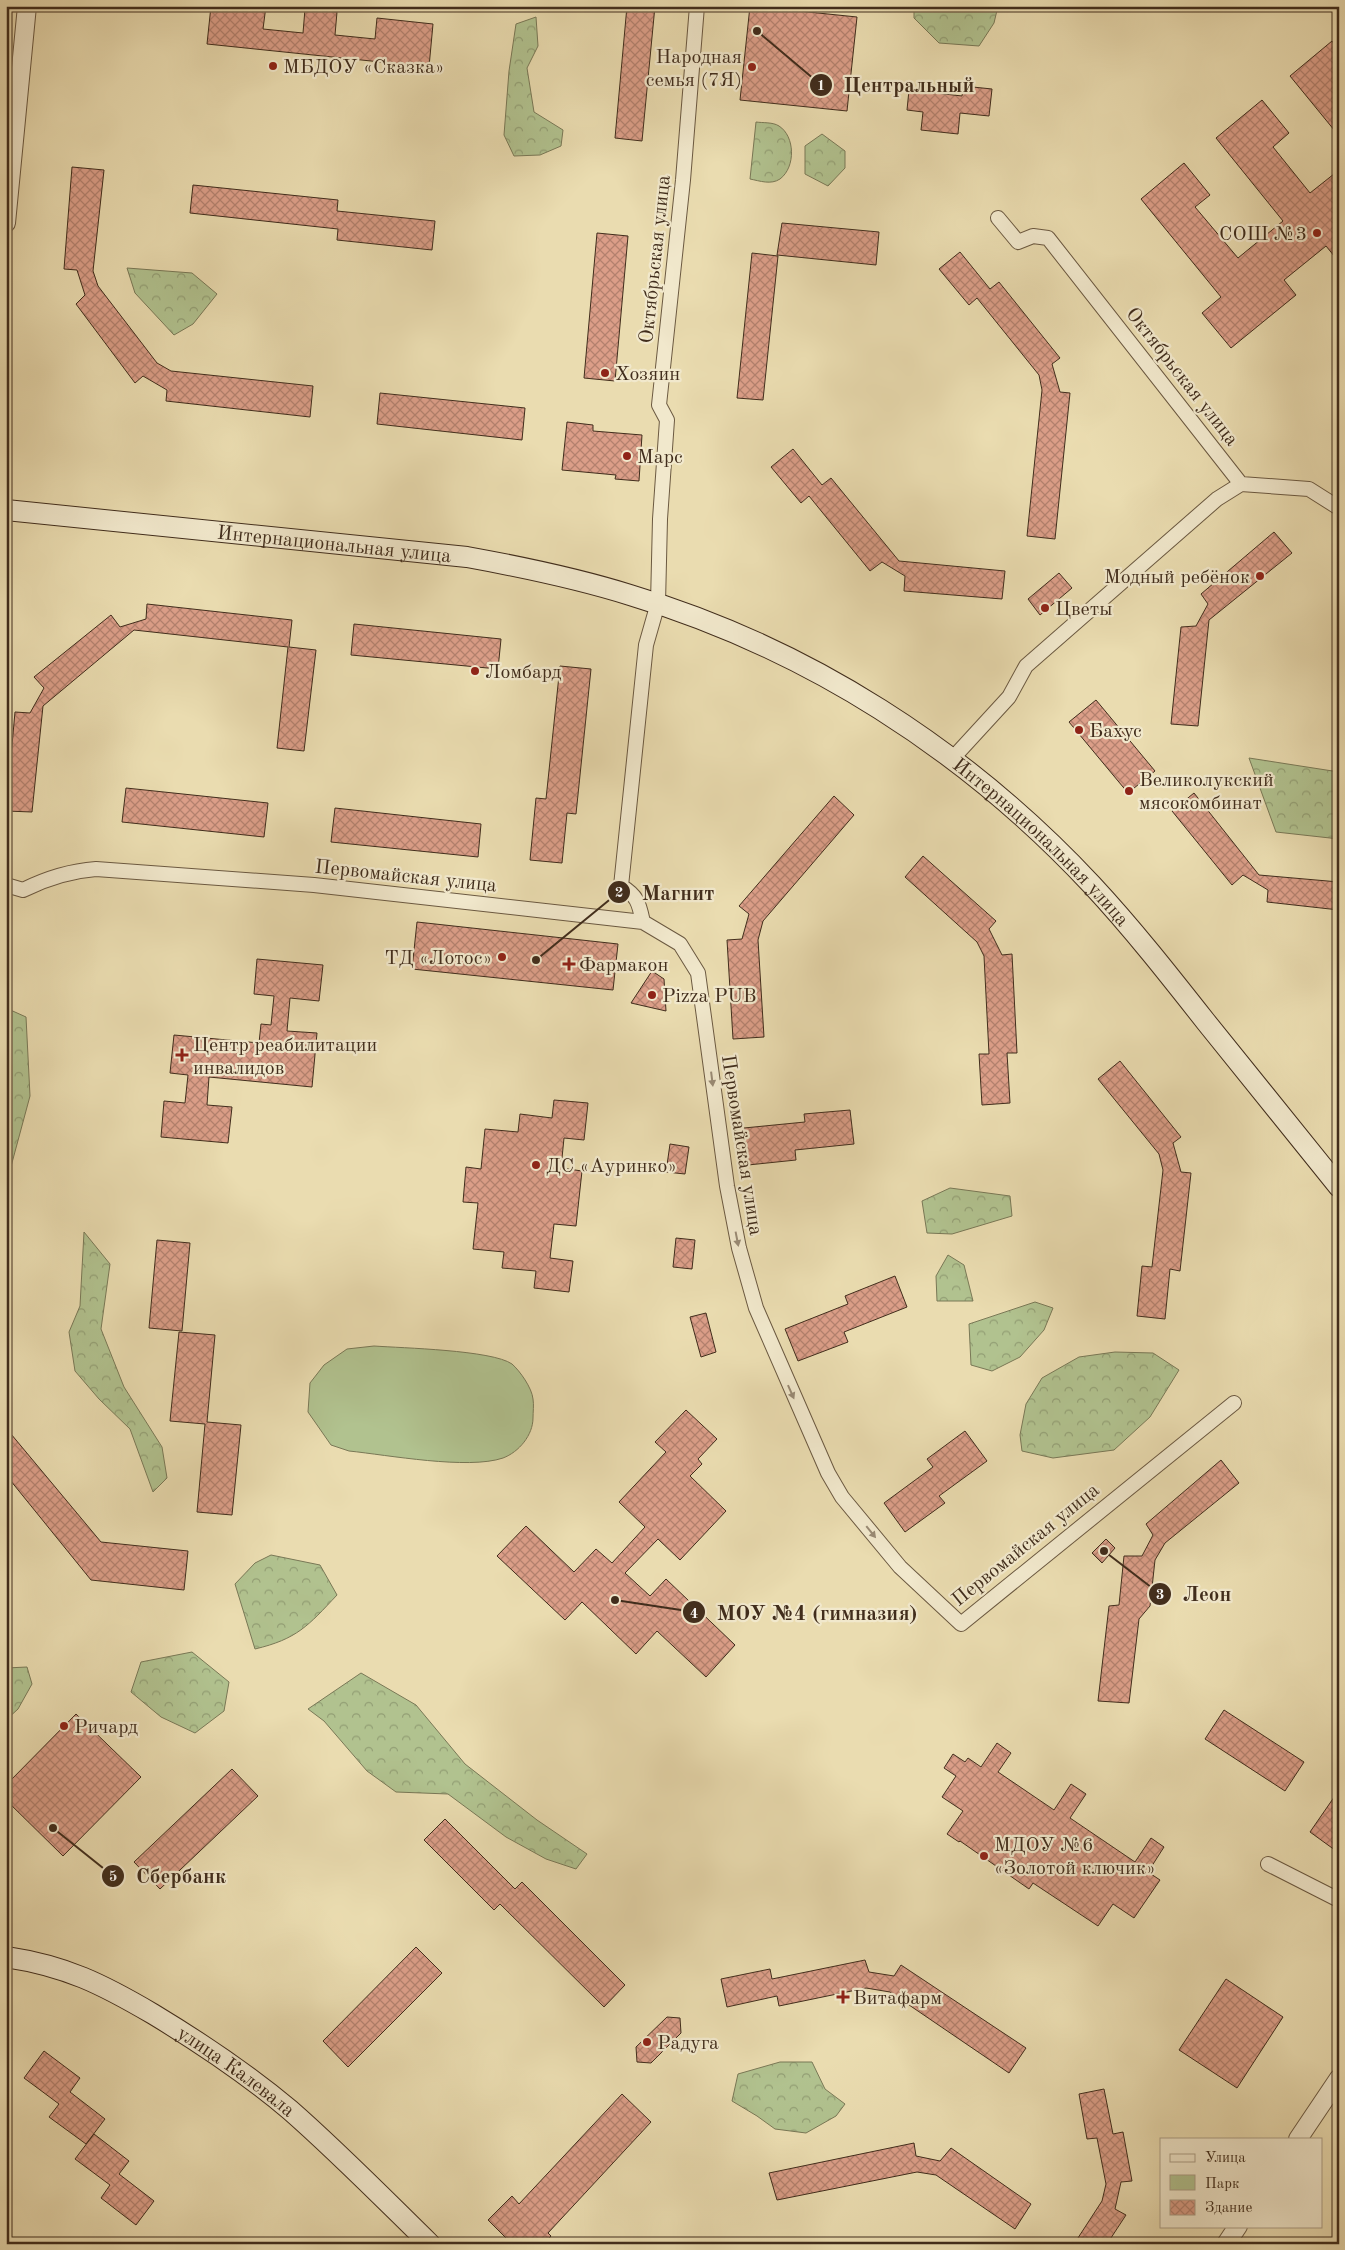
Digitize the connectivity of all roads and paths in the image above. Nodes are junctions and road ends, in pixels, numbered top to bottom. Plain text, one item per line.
1 (27, 6) edge
2 (697, 6) edge
3 (998, 218) dead end
4 (6, 223) edge
5 (1242, 484) junction
6 (1339, 508) edge
7 (6, 510) edge
8 (658, 604) junction
9 (953, 758) junction
10 (6, 885) edge
11 (643, 922) junction
12 (1339, 1187) edge
13 (1234, 1403) dead end
14 (1268, 1864) dead end
15 (1339, 1900) edge
16 (6, 1957) edge
17 (1339, 2078) edge
18 (1299, 2138) edge
19 (1237, 2228) edge
20 (430, 2244) edge
21 (1226, 2244) edge

1 - 4 street
2 - 8 street, Октябрьская улица
3 - 5 street, Октябрьская улица
5 - 6 street
5 - 9 street
7 - 8 main road, Интернациональная улица
8 - 9 main road, Интернациональная улица
8 - 11 street
9 - 12 main road, Интернациональная улица
10 - 11 street, Первомайская улица
11 -> 13 street, Первомайская улица
14 - 15 street
16 - 20 main road, улица Калевала
17 - 18 street
19 - 21 street

